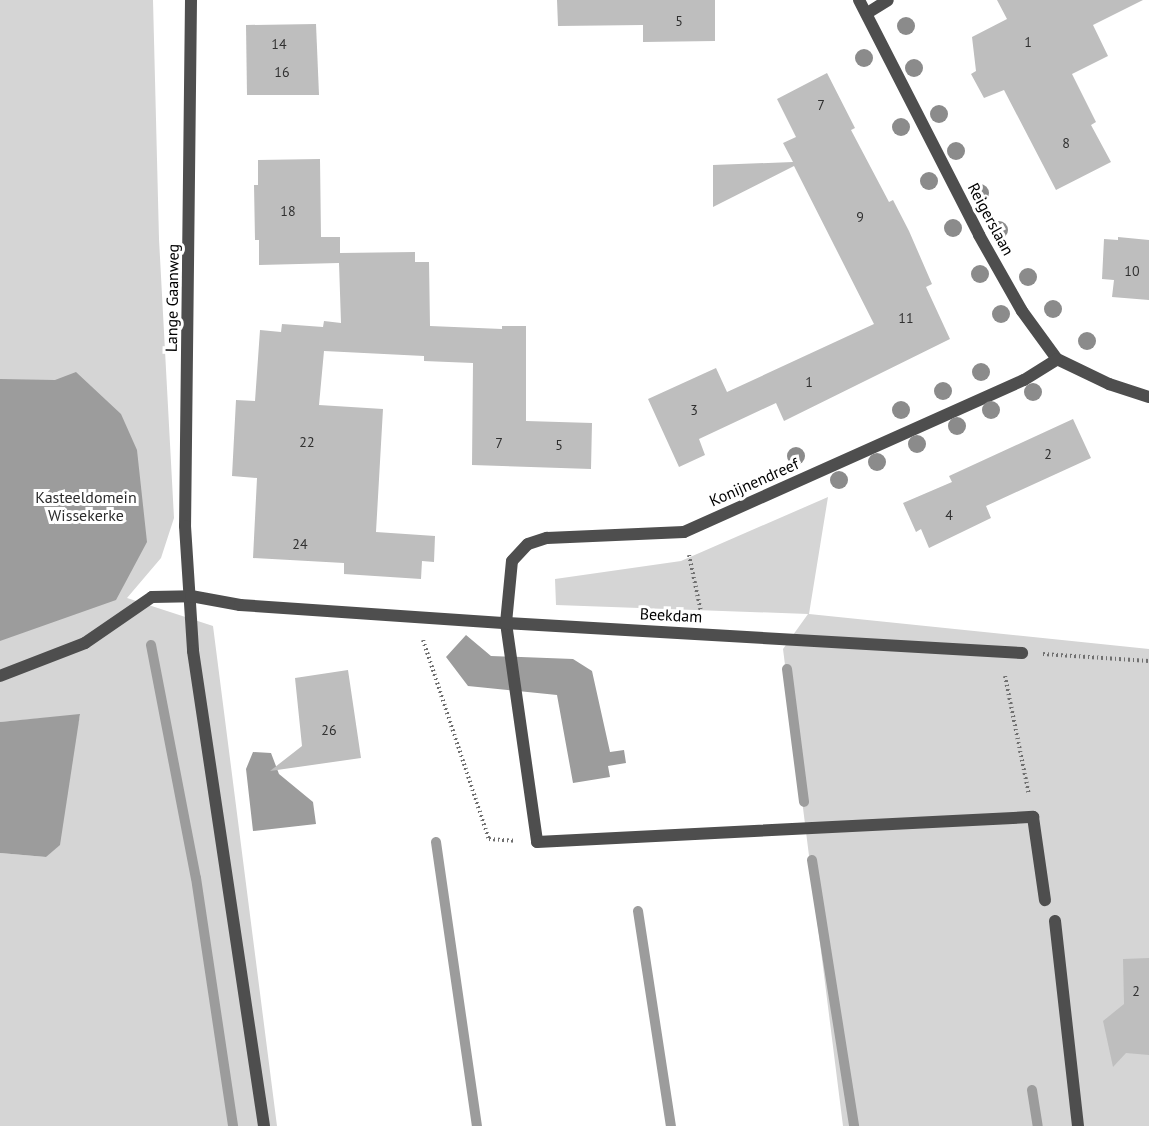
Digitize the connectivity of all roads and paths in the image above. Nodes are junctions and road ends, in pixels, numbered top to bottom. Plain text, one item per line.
1 (190, 0) edge
2 (859, 0) edge
3 (888, 0) edge
4 (869, 12) junction
5 (1057, 359) junction
6 (1149, 397) edge
7 (684, 532) junction
8 (191, 596) junction
9 (415, 616) junction
10 (506, 623) junction
11 (705, 634) junction
12 (1000, 651) junction
13 (1022, 653) joint
14 (1149, 662) edge
15 (0, 676) edge
16 (1033, 817) junction
17 (537, 842) junction
18 (1045, 900) dead end
19 (1055, 921) dead end
20 (264, 1126) edge
21 (1078, 1126) edge

1 - 8 street, Lange Gaanweg
2 - 4 street, Reigerslaan
3 - 4 street
4 - 5 street, Reigerslaan
5 - 6 street, Reigerslaan
5 - 7 street, Konijnendreef
7 - 10 street, Konijnendreef
7 - 11 path
8 - 9 street, Beekdam
8 - 15 street, Beekdam
8 - 20 street, Lange Gaanweg
9 - 10 street, Beekdam
9 - 17 path
10 - 11 street, Beekdam
10 - 17 street, Konijnendreef
11 - 12 street, Beekdam
12 - 13 street, Beekdam
12 - 16 path
13 - 14 path
16 - 17 street
16 - 18 street
19 - 21 street

